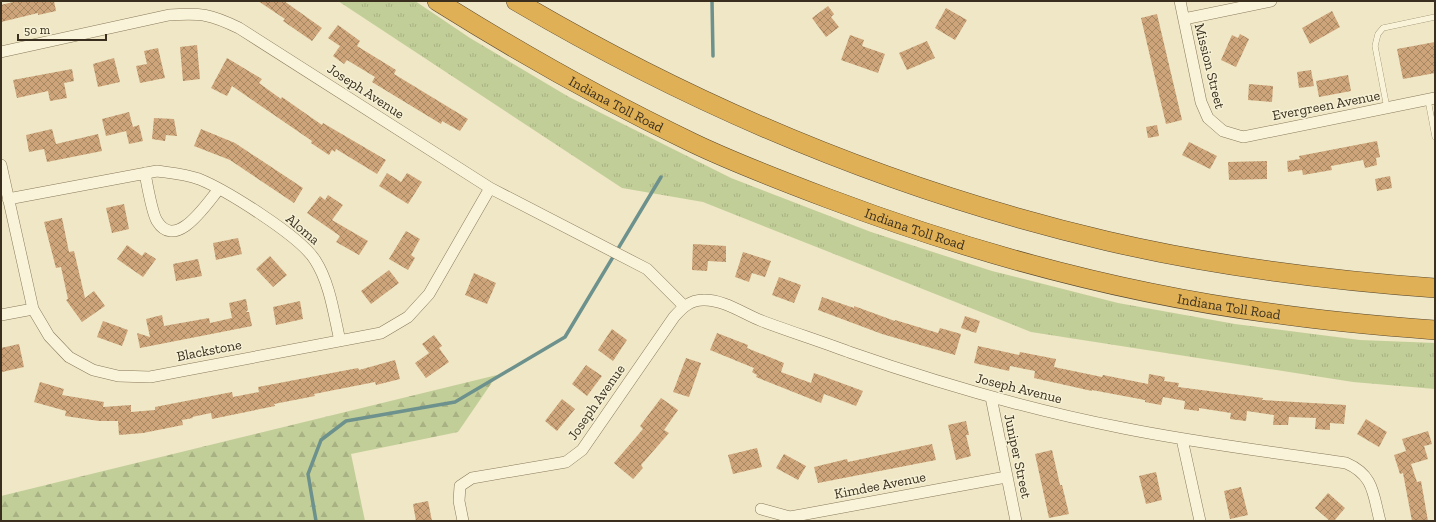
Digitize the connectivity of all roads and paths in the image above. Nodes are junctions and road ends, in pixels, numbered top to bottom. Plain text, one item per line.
1 (437, 1) edge
2 (516, 1) edge
3 (1180, 1) edge
4 (1271, 1) edge
5 (1435, 17) edge
6 (1184, 19) junction
7 (1, 52) edge
8 (1431, 99) edge
9 (1388, 108) junction
10 (1223, 131) joint
11 (1435, 137) edge
12 (1, 165) edge
13 (145, 173) junction
14 (490, 188) junction
15 (219, 189) junction
16 (8, 199) junction
17 (1435, 288) edge
18 (684, 306) junction
19 (33, 309) junction
20 (1, 316) edge
21 (1435, 330) edge
22 (340, 341) junction
23 (991, 397) junction
24 (1182, 439) junction
25 (1006, 477) junction
26 (761, 509) dead end
27 (463, 521) edge
28 (1016, 521) edge
29 (1200, 521) edge
30 (1380, 521) edge

1 - 21 highway, Indiana Toll Road
2 - 17 highway
3 - 6 street, Mission Street
4 - 6 street
5 - 9 lane
6 - 10 street, Mission Street
7 - 14 street, Joseph Avenue
8 - 9 street, Evergreen Avenue
8 - 11 lane
9 - 10 street, Evergreen Avenue
12 - 16 street, Blackstone
13 - 15 street, Aloma
13 - 15 street
13 - 16 street, Aloma
14 - 18 street, Joseph Avenue
14 - 22 street, Blackstone
15 - 22 street, Aloma
16 - 19 street, Blackstone
18 - 23 street, Joseph Avenue
18 - 27 street, Joseph Avenue
19 - 20 street
19 - 22 street, Blackstone
23 - 24 street, Joseph Avenue
23 - 25 street, Juniper Street
24 - 29 street
24 - 30 street, Joseph Avenue
25 - 26 street, Kimdee Avenue
25 - 28 street, Juniper Street

